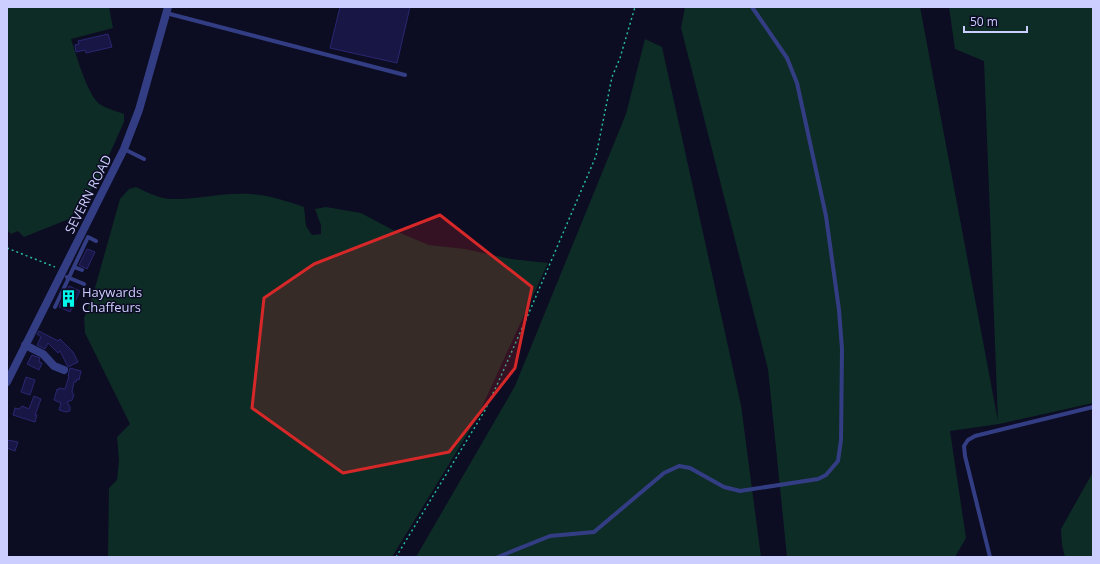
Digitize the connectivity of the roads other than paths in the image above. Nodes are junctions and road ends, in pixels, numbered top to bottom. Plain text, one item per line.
1 (752, 7) edge
2 (167, 10) edge
3 (405, 75) dead end
4 (124, 148) junction
5 (144, 158) dead end
6 (96, 241) dead end
7 (74, 267) junction
8 (82, 270) dead end
9 (64, 274) junction
10 (84, 284) dead end
11 (55, 307) dead end
12 (25, 345) junction
13 (64, 370) dead end
14 (7, 382) edge
15 (1093, 407) edge
16 (498, 557) edge
17 (990, 557) edge

1 - 16 lane
2 - 3 lane
2 - 4 street, SEVERN ROAD
4 - 5 lane
4 - 9 street, SEVERN ROAD
6 - 7 lane
7 - 8 lane
7 - 9 lane
9 - 10 lane
9 - 11 lane
9 - 12 street, SEVERN ROAD
12 - 13 street
12 - 14 street, SEVERN ROAD
15 - 17 lane

